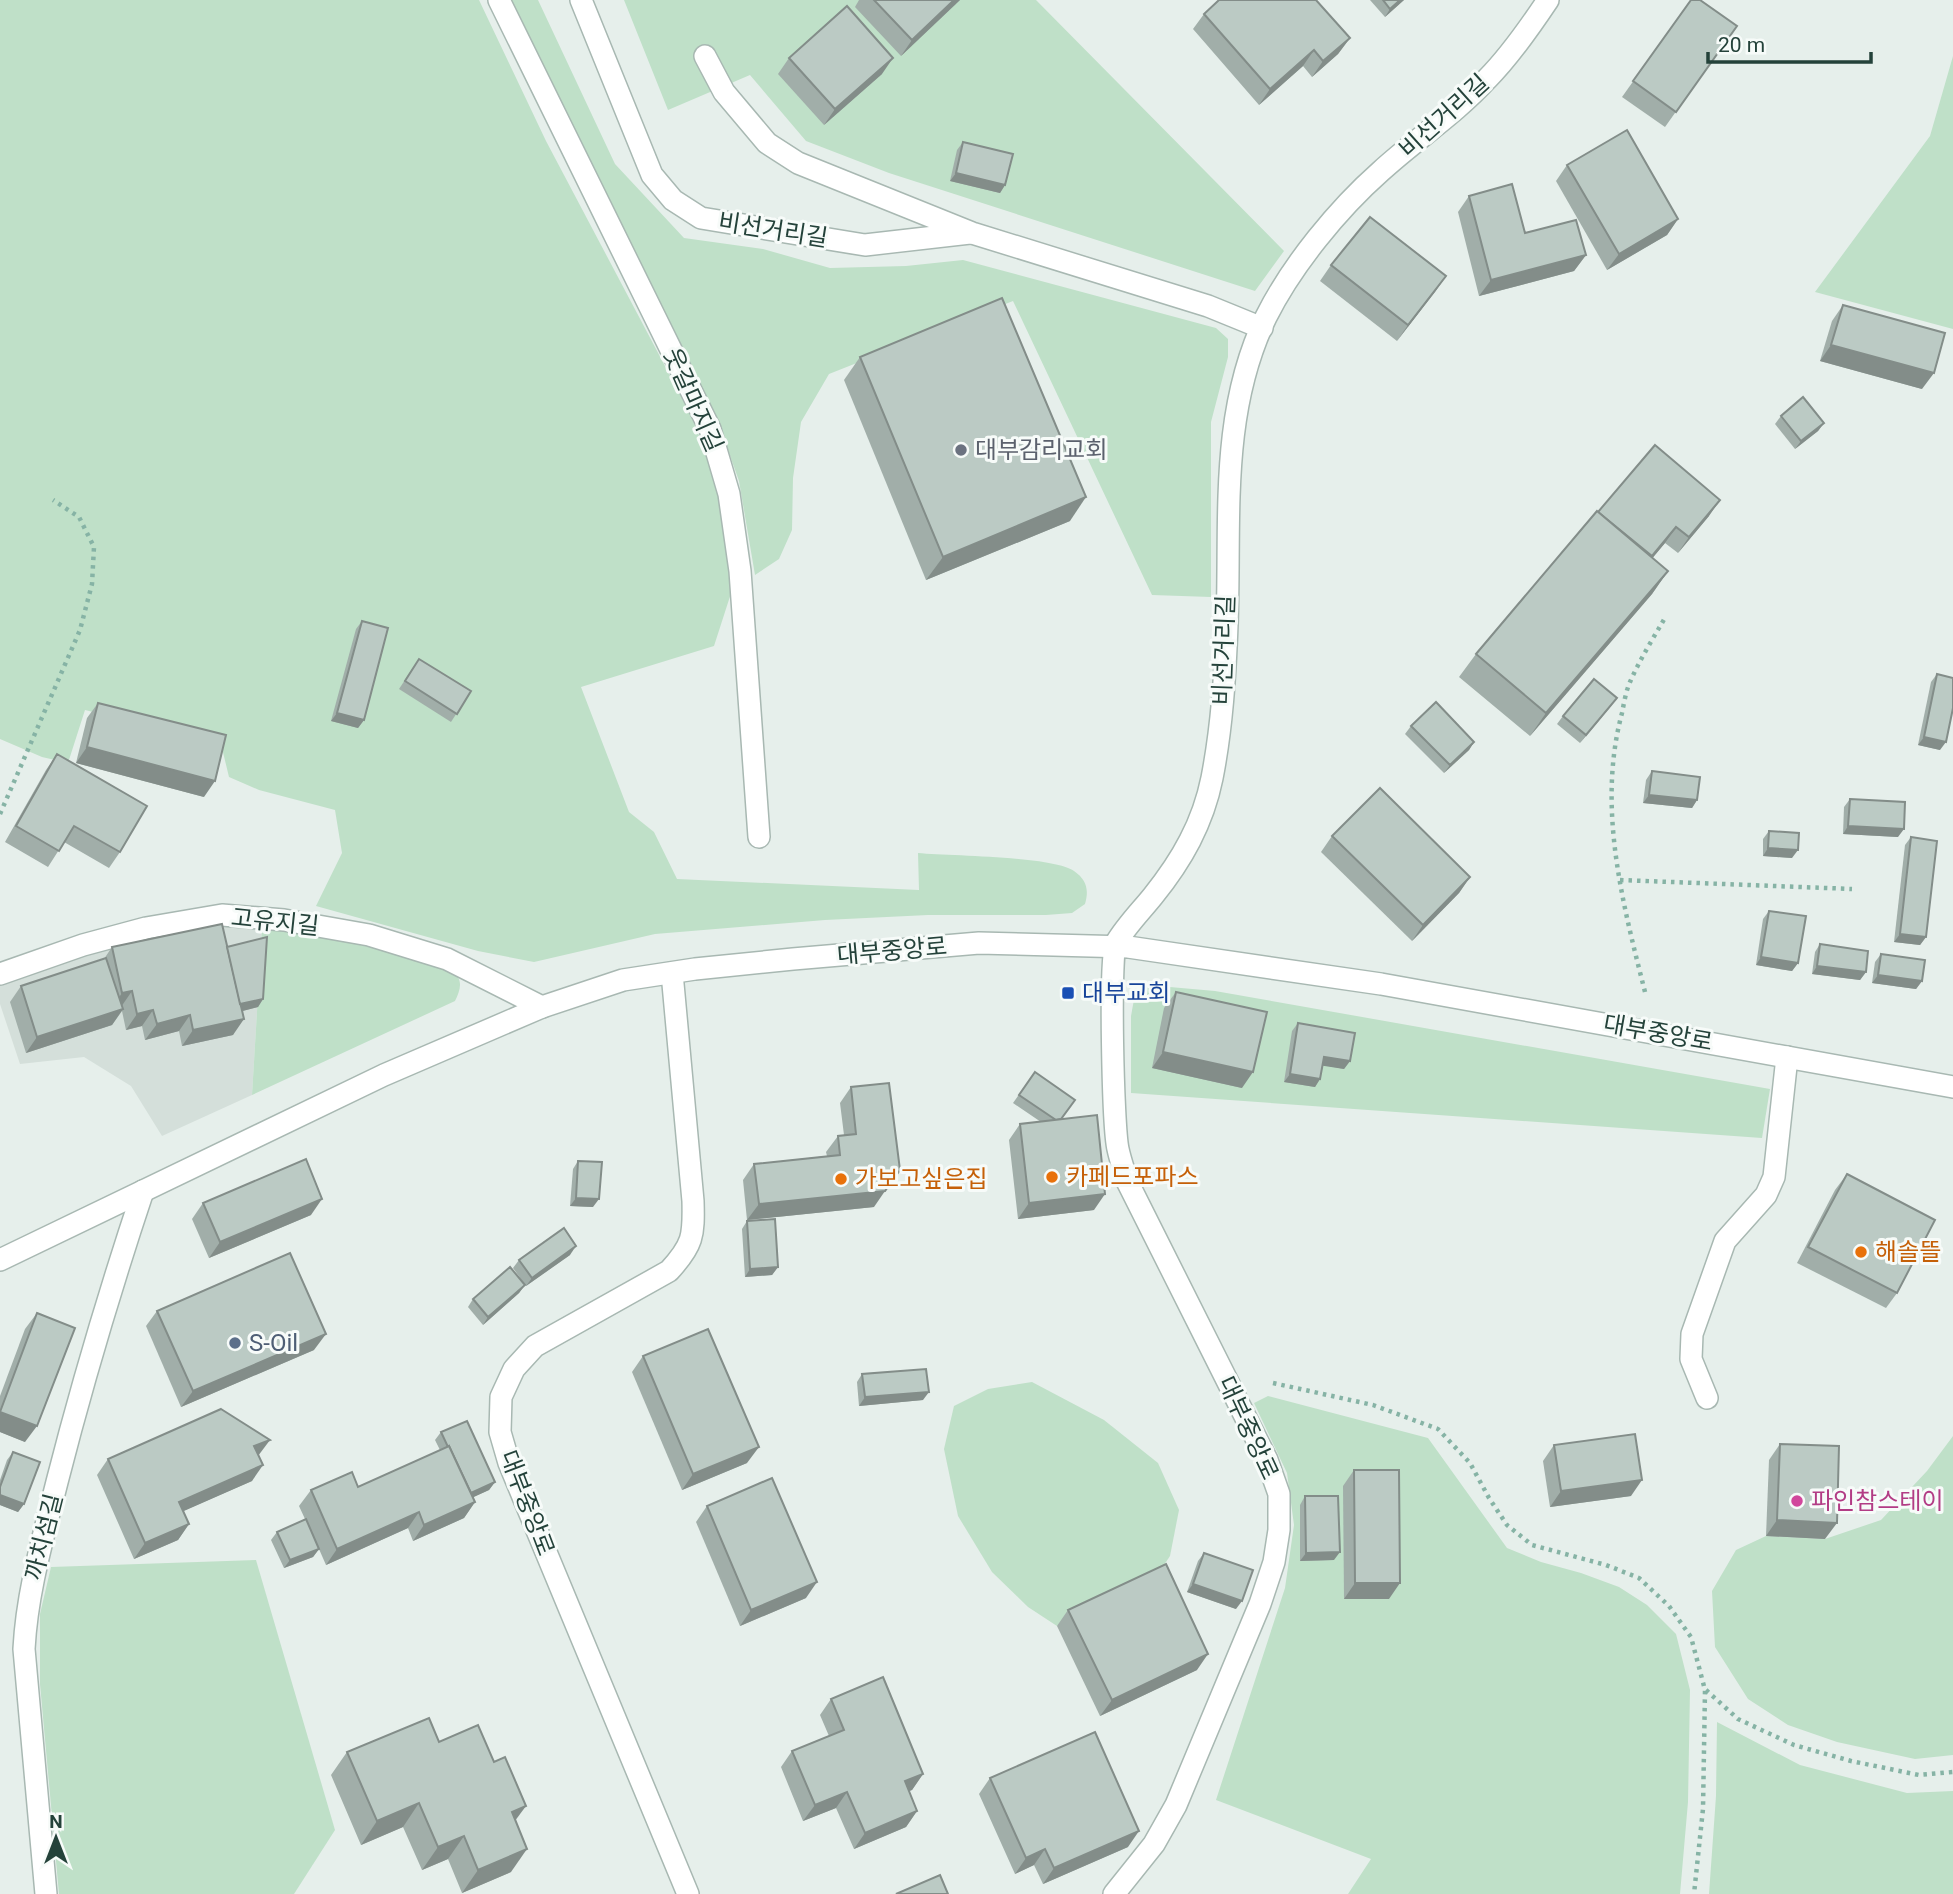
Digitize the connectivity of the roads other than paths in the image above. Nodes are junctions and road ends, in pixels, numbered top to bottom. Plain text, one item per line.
1 (499, 0) edge
2 (581, 0) edge
3 (1548, 0) edge
4 (705, 56) dead end
5 (972, 233) junction
6 (1262, 328) junction
7 (759, 837) dead end
8 (1113, 946) junction
9 (672, 973) junction
10 (0, 974) edge
11 (542, 1007) junction
12 (1787, 1057) junction
13 (1953, 1087) edge
14 (143, 1191) junction
15 (0, 1260) edge
16 (1707, 1398) dead end
17 (46, 1894) edge
18 (688, 1894) edge
19 (1114, 1894) edge

1 - 7 street, 웃갈마지길
2 - 5 street, 비선거리길
3 - 6 street, 비선거리길
4 - 5 street, 비선거리길
5 - 6 street, 비선거리길
6 - 8 street, 비선거리길
8 - 9 street, 대부중앙로
8 - 12 street, 대부중앙로
8 - 19 street, 대부중앙로
9 - 11 street, 대부중앙로
9 - 18 street, 대부중앙로
10 - 11 street, 고유지길
11 - 14 street, 대부중앙로
12 - 13 street, 대부중앙로
12 - 16 street
14 - 15 street, 대부중앙로
14 - 17 street, 까치섬길

